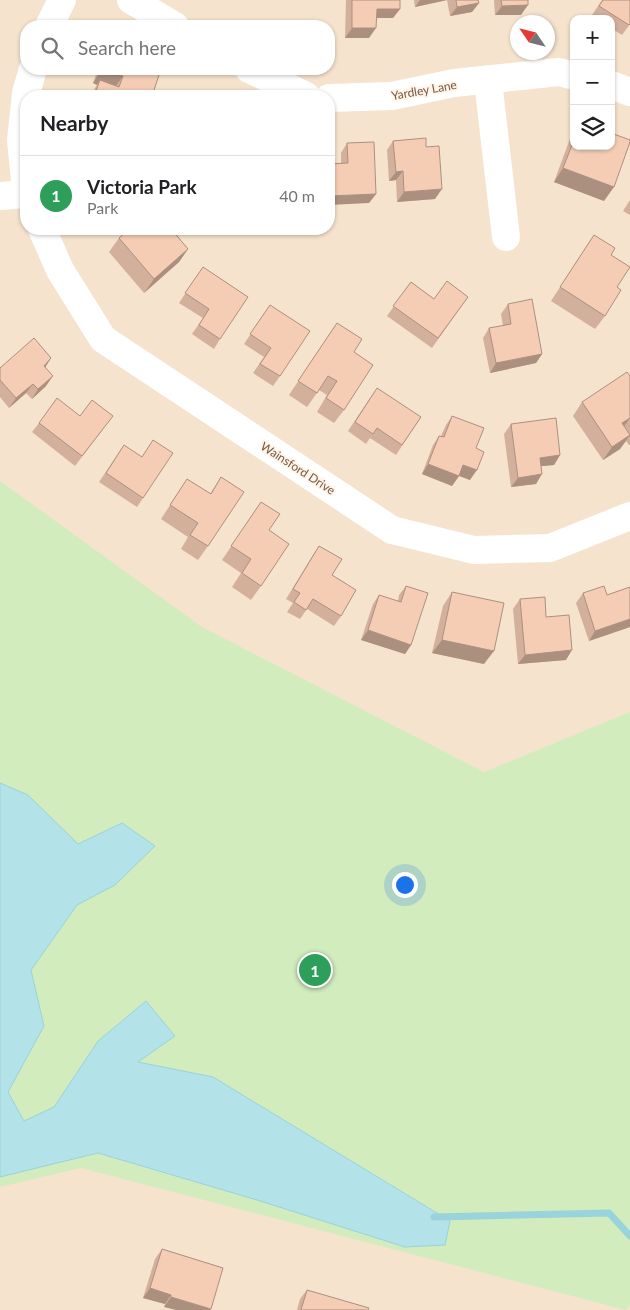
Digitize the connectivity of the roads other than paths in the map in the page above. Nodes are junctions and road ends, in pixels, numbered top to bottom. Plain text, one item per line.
1 (62, 0) edge
2 (131, 0) edge
3 (52, 20) edge
4 (165, 20) edge
5 (31, 75) edge
6 (262, 75) edge
7 (570, 75) edge
8 (488, 81) junction
9 (615, 87) edge
10 (27, 90) edge
11 (294, 90) edge
12 (630, 92) edge
13 (335, 98) edge
14 (20, 194) edge
15 (0, 196) edge
16 (45, 235) edge
17 (506, 237) dead end
18 (630, 516) edge

1 - 3 street
2 - 4 street
5 - 10 street
6 - 11 street
7 - 8 street, Yardley Lane
8 - 13 street, Yardley Lane
8 - 17 street
9 - 12 street
14 - 15 street
16 - 18 street, Wainsford Drive

